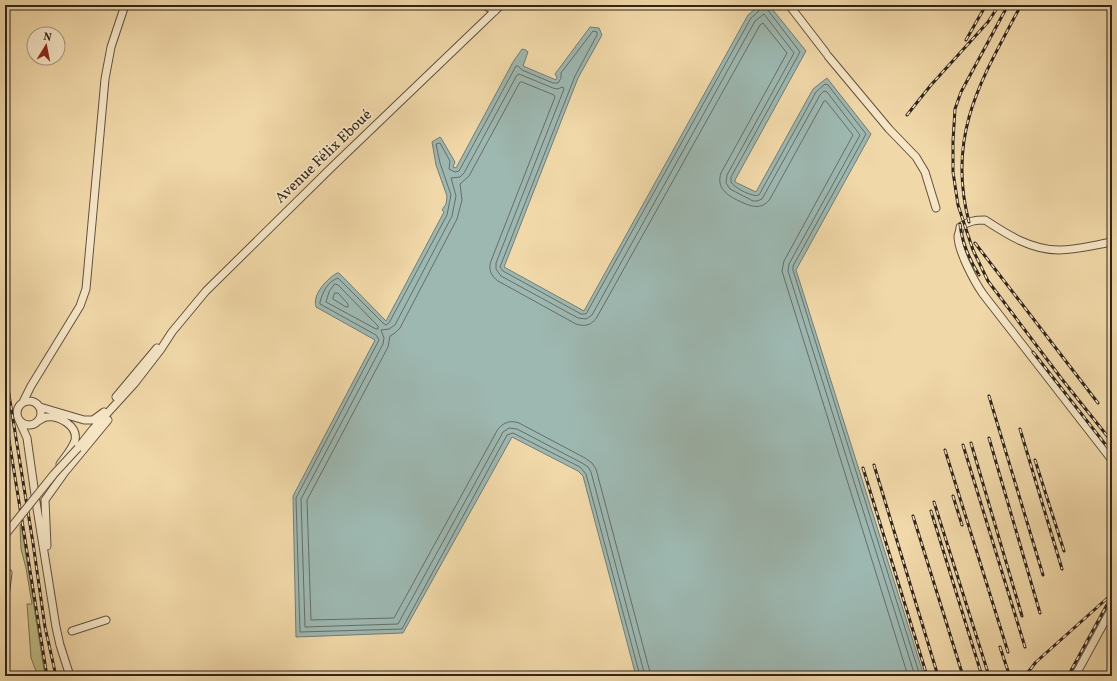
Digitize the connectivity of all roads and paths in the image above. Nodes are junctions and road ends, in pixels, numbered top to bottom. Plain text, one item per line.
1 (125, 5) edge
2 (484, 5) edge
3 (501, 5) edge
4 (789, 5) edge
5 (495, 11) junction
6 (936, 208) dead end
7 (1112, 242) edge
8 (172, 332) junction
9 (134, 384) junction
10 (32, 386) junction
11 (23, 402) junction
12 (38, 405) junction
13 (104, 412) junction
14 (19, 420) junction
15 (83, 420) junction
16 (36, 423) junction
17 (73, 429) junction
18 (91, 432) junction
19 (27, 438) junction
20 (75, 447) junction
21 (1112, 460) edge
22 (45, 500) junction
23 (36, 502) junction
24 (5, 536) edge
25 (48, 570) junction
26 (7, 573) edge
27 (5, 597) edge
28 (1112, 608) edge
29 (106, 620) dead end
30 (72, 631) dead end
31 (70, 676) edge
32 (1075, 676) edge

1 - 10 street
2 - 5 street
3 - 5 street, Avenue Félix Eboué
4 - 6 street
5 - 8 street, Avenue Félix Eboué
7 - 21 street
8 - 9 street, Avenue Félix Eboué
8 - 13 street, Avenue Félix Eboué
9 - 18 street, Avenue Félix Eboué
9 - 22 street
10 - 11 street
10 - 12 street
11 - 12 street
11 - 14 street
12 - 15 street
12 - 16 street
13 - 15 street
13 - 18 street, Avenue Félix Eboué
14 - 16 street
14 - 19 street
15 - 17 street
15 - 18 street
16 - 17 street
16 - 19 street
17 - 20 street
18 - 20 street, Avenue Félix Eboué
19 - 23 street
20 - 24 street, Avenue Félix Eboué, bridge
22 - 23 street
22 - 25 street
23 - 25 street
25 - 31 street
26 - 27 street
28 - 32 street
29 - 30 street

